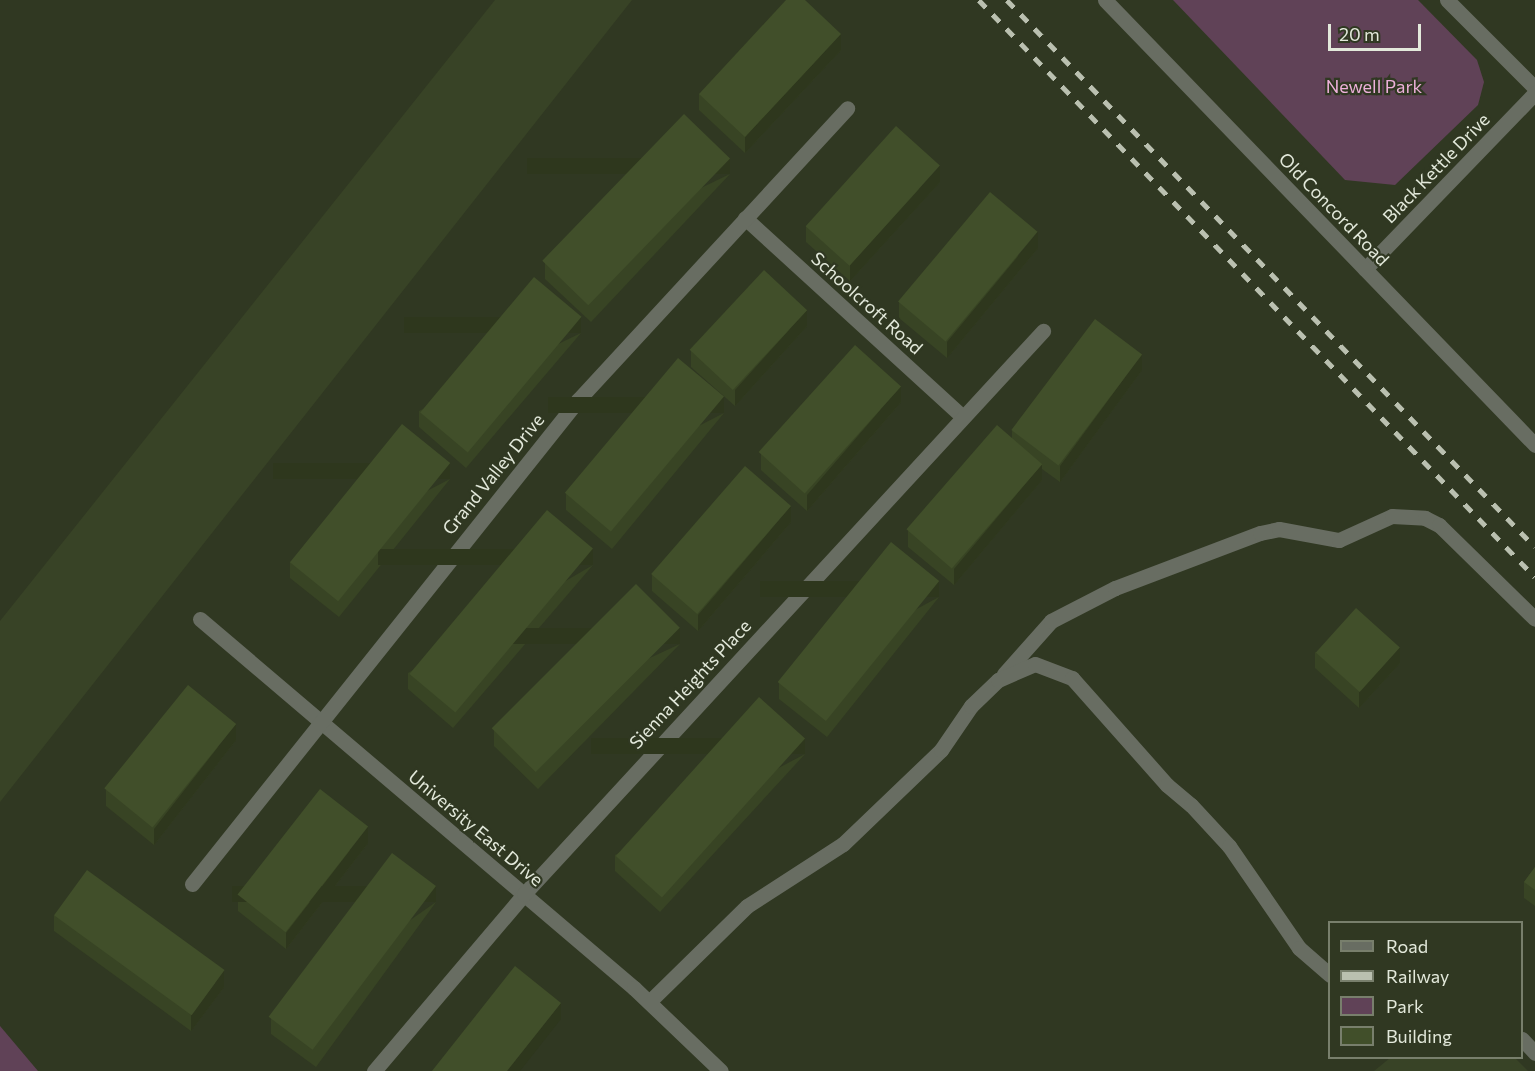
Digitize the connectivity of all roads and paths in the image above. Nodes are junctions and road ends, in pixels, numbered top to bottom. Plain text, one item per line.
1 (1105, 0) edge
2 (1447, 0) edge
3 (1535, 88) edge
4 (1535, 93) edge
5 (847, 108) dead end
6 (745, 218) junction
7 (1365, 269) junction
8 (1043, 332) dead end
9 (963, 417) junction
10 (1535, 445) edge
11 (200, 619) dead end
12 (1535, 619) edge
13 (998, 680) junction
14 (320, 721) junction
15 (192, 884) dead end
16 (524, 894) junction
17 (1328, 974) edge
18 (649, 1002) junction
19 (1523, 1041) edge
20 (1535, 1053) edge
21 (374, 1071) edge
22 (721, 1071) edge

1 - 7 street, Old Concord Road
2 - 3 street
4 - 7 street, Black Kettle Drive
5 - 6 street, Grand Valley Drive
6 - 9 street, Schoolcroft Road
6 - 14 street, Grand Valley Drive
7 - 10 street, Old Concord Road
8 - 9 street, Sienna Heights Place
9 - 16 street, Sienna Heights Place
11 - 14 street, University East Drive
12 - 13 street
13 - 17 street
13 - 18 street
14 - 15 street, Grand Valley Drive
14 - 16 street, University East Drive
16 - 18 street, University East Drive
16 - 21 street, Sienna Heights Place
18 - 22 street, University East Drive
19 - 20 street

